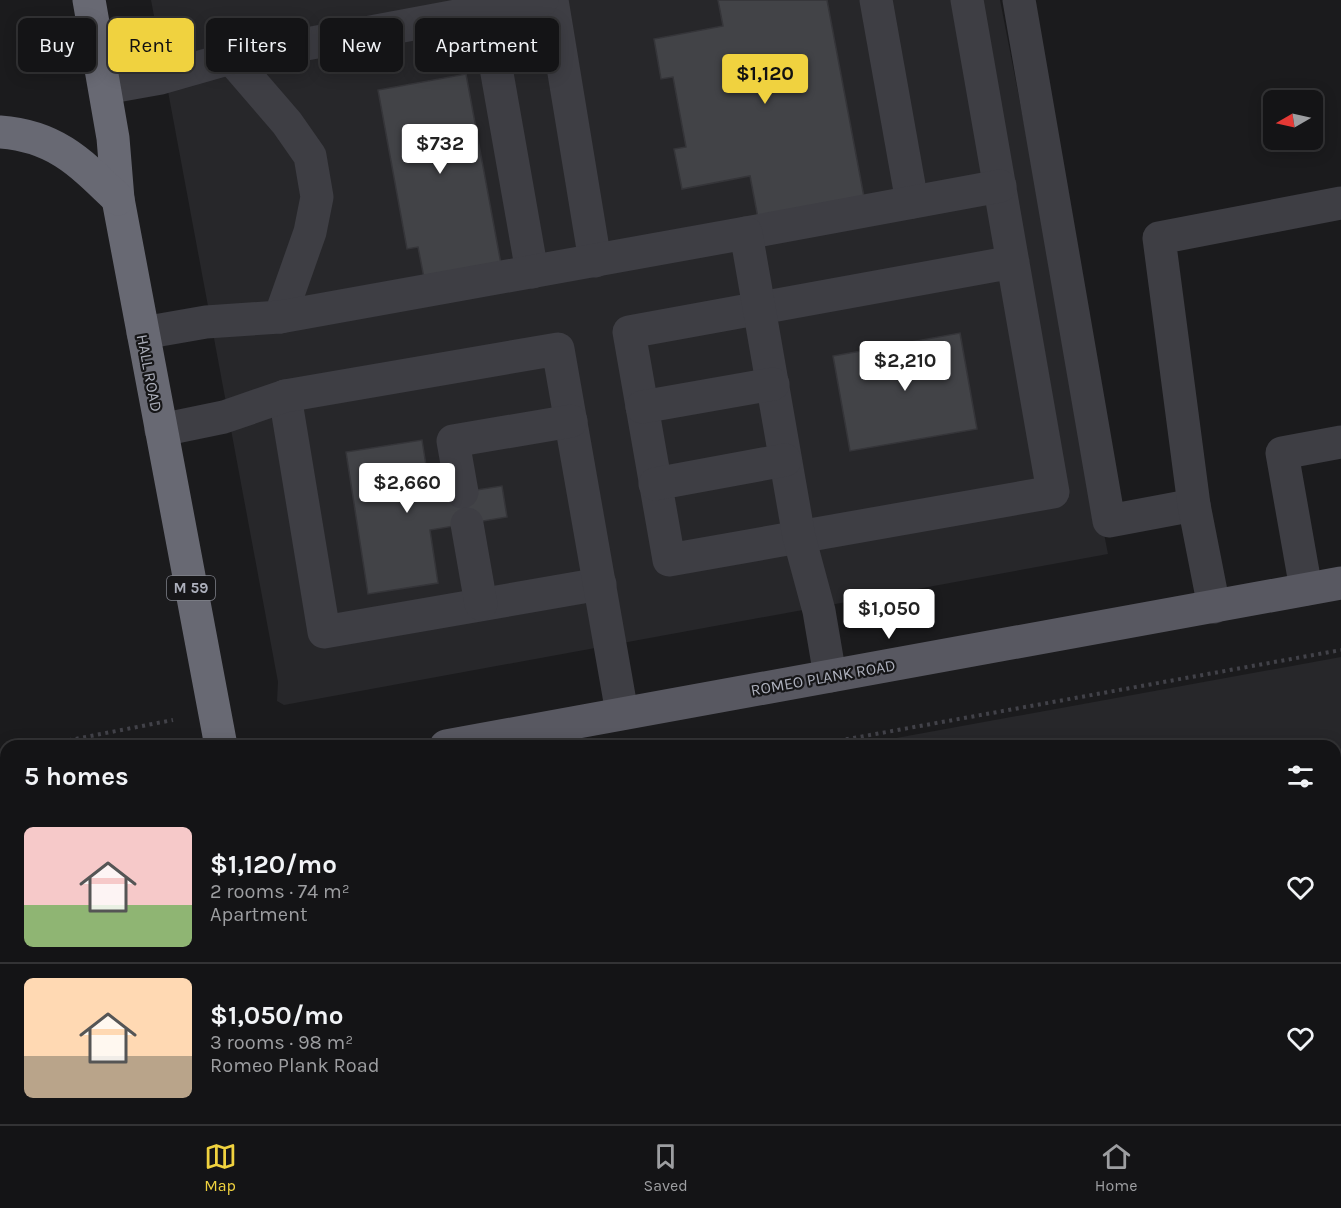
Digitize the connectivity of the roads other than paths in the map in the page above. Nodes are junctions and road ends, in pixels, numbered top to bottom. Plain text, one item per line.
1 (89, 0) edge
2 (542, 0) edge
3 (552, 0) edge
4 (876, 0) edge
5 (967, 0) edge
6 (1019, 0) edge
7 (486, 10) junction
8 (308, 44) edge
9 (206, 65) edge
10 (243, 72) edge
11 (105, 88) junction
12 (0, 132) edge
13 (1000, 186) junction
14 (118, 199) junction
15 (912, 202) junction
16 (1341, 203) edge
17 (746, 233) junction
18 (595, 261) junction
19 (1013, 262) junction
20 (532, 272) junction
21 (759, 309) junction
22 (280, 317) junction
23 (142, 333) junction
24 (773, 384) junction
25 (285, 396) junction
26 (642, 407) junction
27 (571, 421) junction
28 (161, 430) junction
29 (1341, 442) edge
30 (786, 460) junction
31 (655, 484) junction
32 (462, 492) dead end
33 (1194, 505) junction
34 (467, 524) dead end
35 (799, 537) junction
36 (1341, 583) edge
37 (600, 585) junction
38 (1306, 589) junction
39 (481, 604) junction
40 (1214, 607) junction
41 (830, 676) junction
42 (622, 713) junction
43 (220, 740) edge
44 (478, 740) edge

1 - 11 highway, HALL ROAD / M 59
2 - 7 lane
3 - 18 lane
4 - 15 lane
5 - 13 lane
6 - 33 lane
7 - 8 lane
7 - 20 lane
9 - 11 lane
10 - 22 lane
11 - 14 highway, HALL ROAD / M 59
12 - 14 highway
13 - 15 lane
13 - 19 lane
14 - 23 highway, HALL ROAD / M 59
15 - 17 lane
16 - 33 lane
17 - 18 lane
17 - 21 lane
18 - 20 lane
19 - 21 lane
19 - 35 lane
20 - 22 lane
21 - 24 lane
21 - 26 lane
22 - 23 lane
23 - 28 highway, HALL ROAD / M 59
24 - 26 lane
24 - 30 lane
25 - 27 lane
25 - 28 lane
25 - 39 lane
26 - 31 lane
27 - 32 lane
27 - 37 lane
28 - 43 highway, HALL ROAD / M 59
29 - 38 lane
30 - 31 lane
30 - 35 lane
31 - 35 lane
33 - 40 lane
34 - 39 lane
35 - 41 lane
36 - 38 main road, ROMEO PLANK ROAD
37 - 39 lane
37 - 42 lane
38 - 40 main road, ROMEO PLANK ROAD
40 - 41 main road, ROMEO PLANK ROAD
41 - 42 main road, ROMEO PLANK ROAD
42 - 44 main road, ROMEO PLANK ROAD

